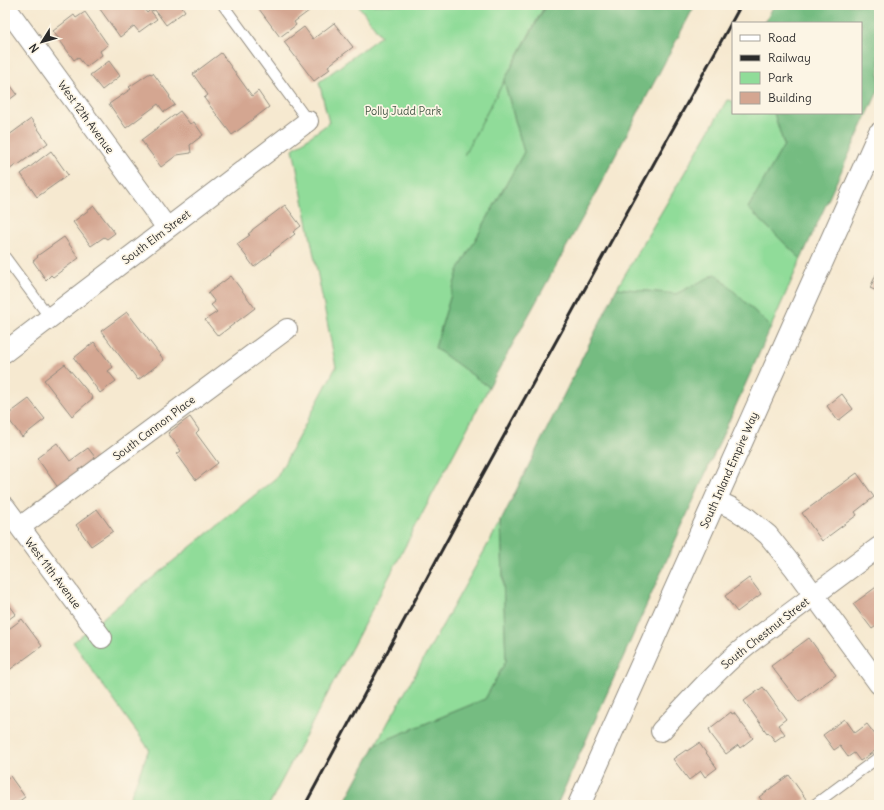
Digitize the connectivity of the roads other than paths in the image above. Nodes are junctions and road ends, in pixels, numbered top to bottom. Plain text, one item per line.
1 (223, 5) edge
2 (5, 6) edge
3 (308, 122) joint
4 (879, 134) edge
5 (168, 228) junction
6 (5, 257) edge
7 (50, 318) junction
8 (287, 329) dead end
9 (5, 352) edge
10 (715, 500) junction
11 (5, 507) edge
12 (20, 527) junction
13 (879, 547) edge
14 (814, 595) junction
15 (102, 638) dead end
16 (879, 684) edge
17 (661, 731) dead end
18 (879, 757) edge
19 (579, 805) edge
20 (814, 805) edge

1 - 3 lane
2 - 5 street, West 12th Avenue
3 - 5 street, South Elm Street
4 - 10 street, South Inland Empire Way
5 - 7 street, South Elm Street
6 - 7 lane
7 - 9 street, South Elm Street
8 - 12 street, South Cannon Place
10 - 14 street
10 - 19 street, South Inland Empire Way
11 - 12 street, West 11th Avenue
12 - 15 street, West 11th Avenue
13 - 14 street, South Chestnut Street
14 - 16 street
14 - 17 street, South Chestnut Street
18 - 20 lane

